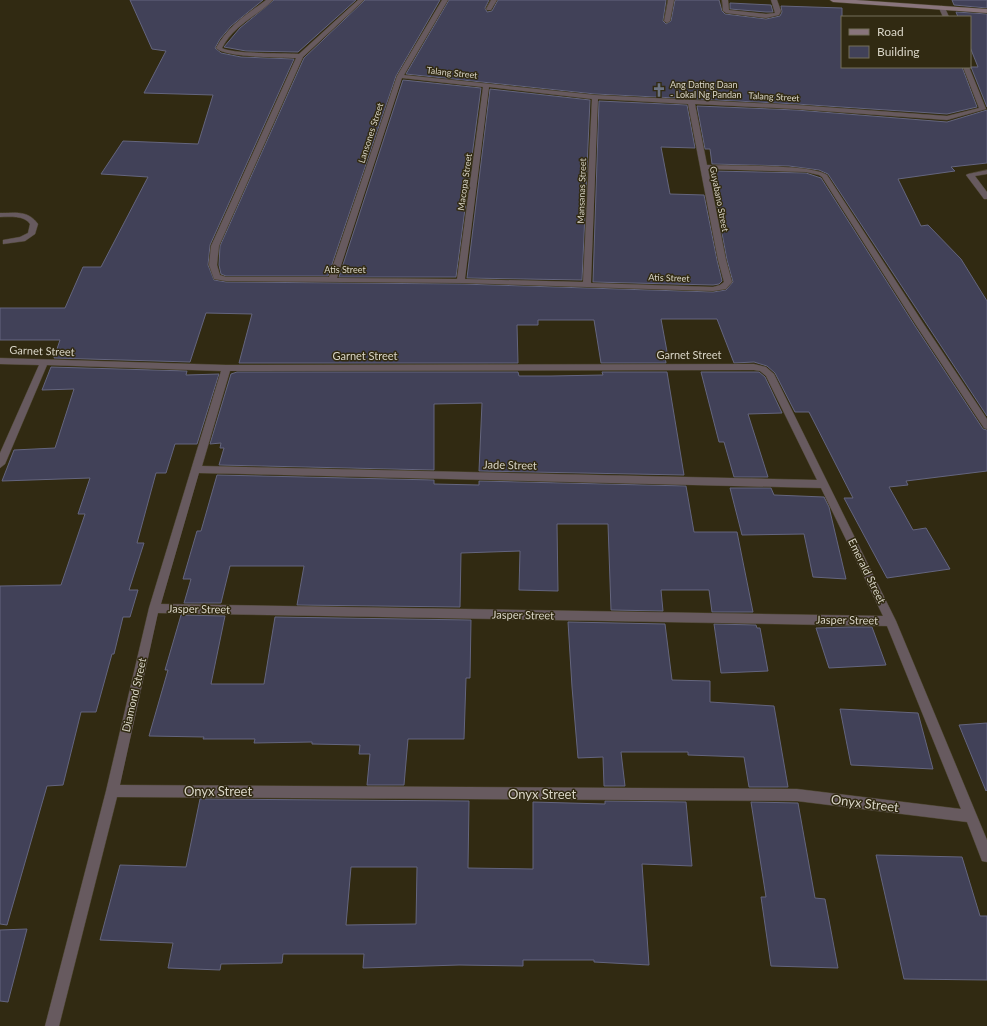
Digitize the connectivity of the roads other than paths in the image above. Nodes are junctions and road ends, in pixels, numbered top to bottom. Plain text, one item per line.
1 (270, 0) edge
2 (361, 0) edge
3 (444, 0) edge
4 (494, 0) edge
5 (671, 0) edge
6 (725, 0) edge
7 (774, 0) edge
8 (833, 0) edge
9 (942, 8) junction
10 (489, 9) dead end
11 (987, 11) edge
12 (946, 16) edge
13 (667, 21) dead end
14 (300, 56) junction
15 (966, 68) edge
16 (400, 76) junction
17 (486, 86) junction
18 (595, 96) junction
19 (691, 102) junction
20 (704, 167) junction
21 (987, 172) edge
22 (987, 197) edge
23 (0, 215) edge
24 (6, 242) dead end
25 (332, 280) junction
26 (460, 281) junction
27 (587, 285) junction
28 (713, 289) joint
29 (0, 361) edge
30 (44, 363) junction
31 (731, 367) joint
32 (226, 368) junction
33 (987, 426) edge
34 (0, 464) edge
35 (195, 469) junction
36 (825, 484) junction
37 (154, 608) junction
38 (891, 621) junction
39 (112, 791) junction
40 (970, 816) junction
41 (987, 856) edge
42 (52, 1026) edge

1 - 14 street
2 - 14 street, Atis Street
3 - 16 street, Lansones Street
4 - 10 street
5 - 13 street
6 - 7 street
8 - 9 main road
9 - 11 main road
9 - 12 street
14 - 25 street, Atis Street
15 - 19 street, Talang Street
16 - 17 street, Talang Street
16 - 25 street, Lansones Street
17 - 18 street, Talang Street
17 - 26 street, Macopa Street
18 - 19 street, Talang Street
18 - 27 street, Mansanas Street
19 - 20 street, Guyabano Street
20 - 28 street, Guyabano Street
20 - 33 street
21 - 22 street
23 - 24 street
25 - 26 street, Atis Street
26 - 27 street, Atis Street
27 - 28 street, Atis Street
29 - 30 street, Garnet Street
30 - 32 street, Garnet Street
30 - 34 street
31 - 32 street, Garnet Street
31 - 36 street, Emerald Street
32 - 35 street, Diamond Street
35 - 36 street, Jade Street
35 - 37 street, Diamond Street
36 - 38 street, Emerald Street
37 - 38 street, Jasper Street
37 - 39 street, Diamond Street
38 - 40 street, Emerald Street
39 - 40 street, Onyx Street
39 - 42 street, Diamond Street
40 - 41 street, Emerald Street

